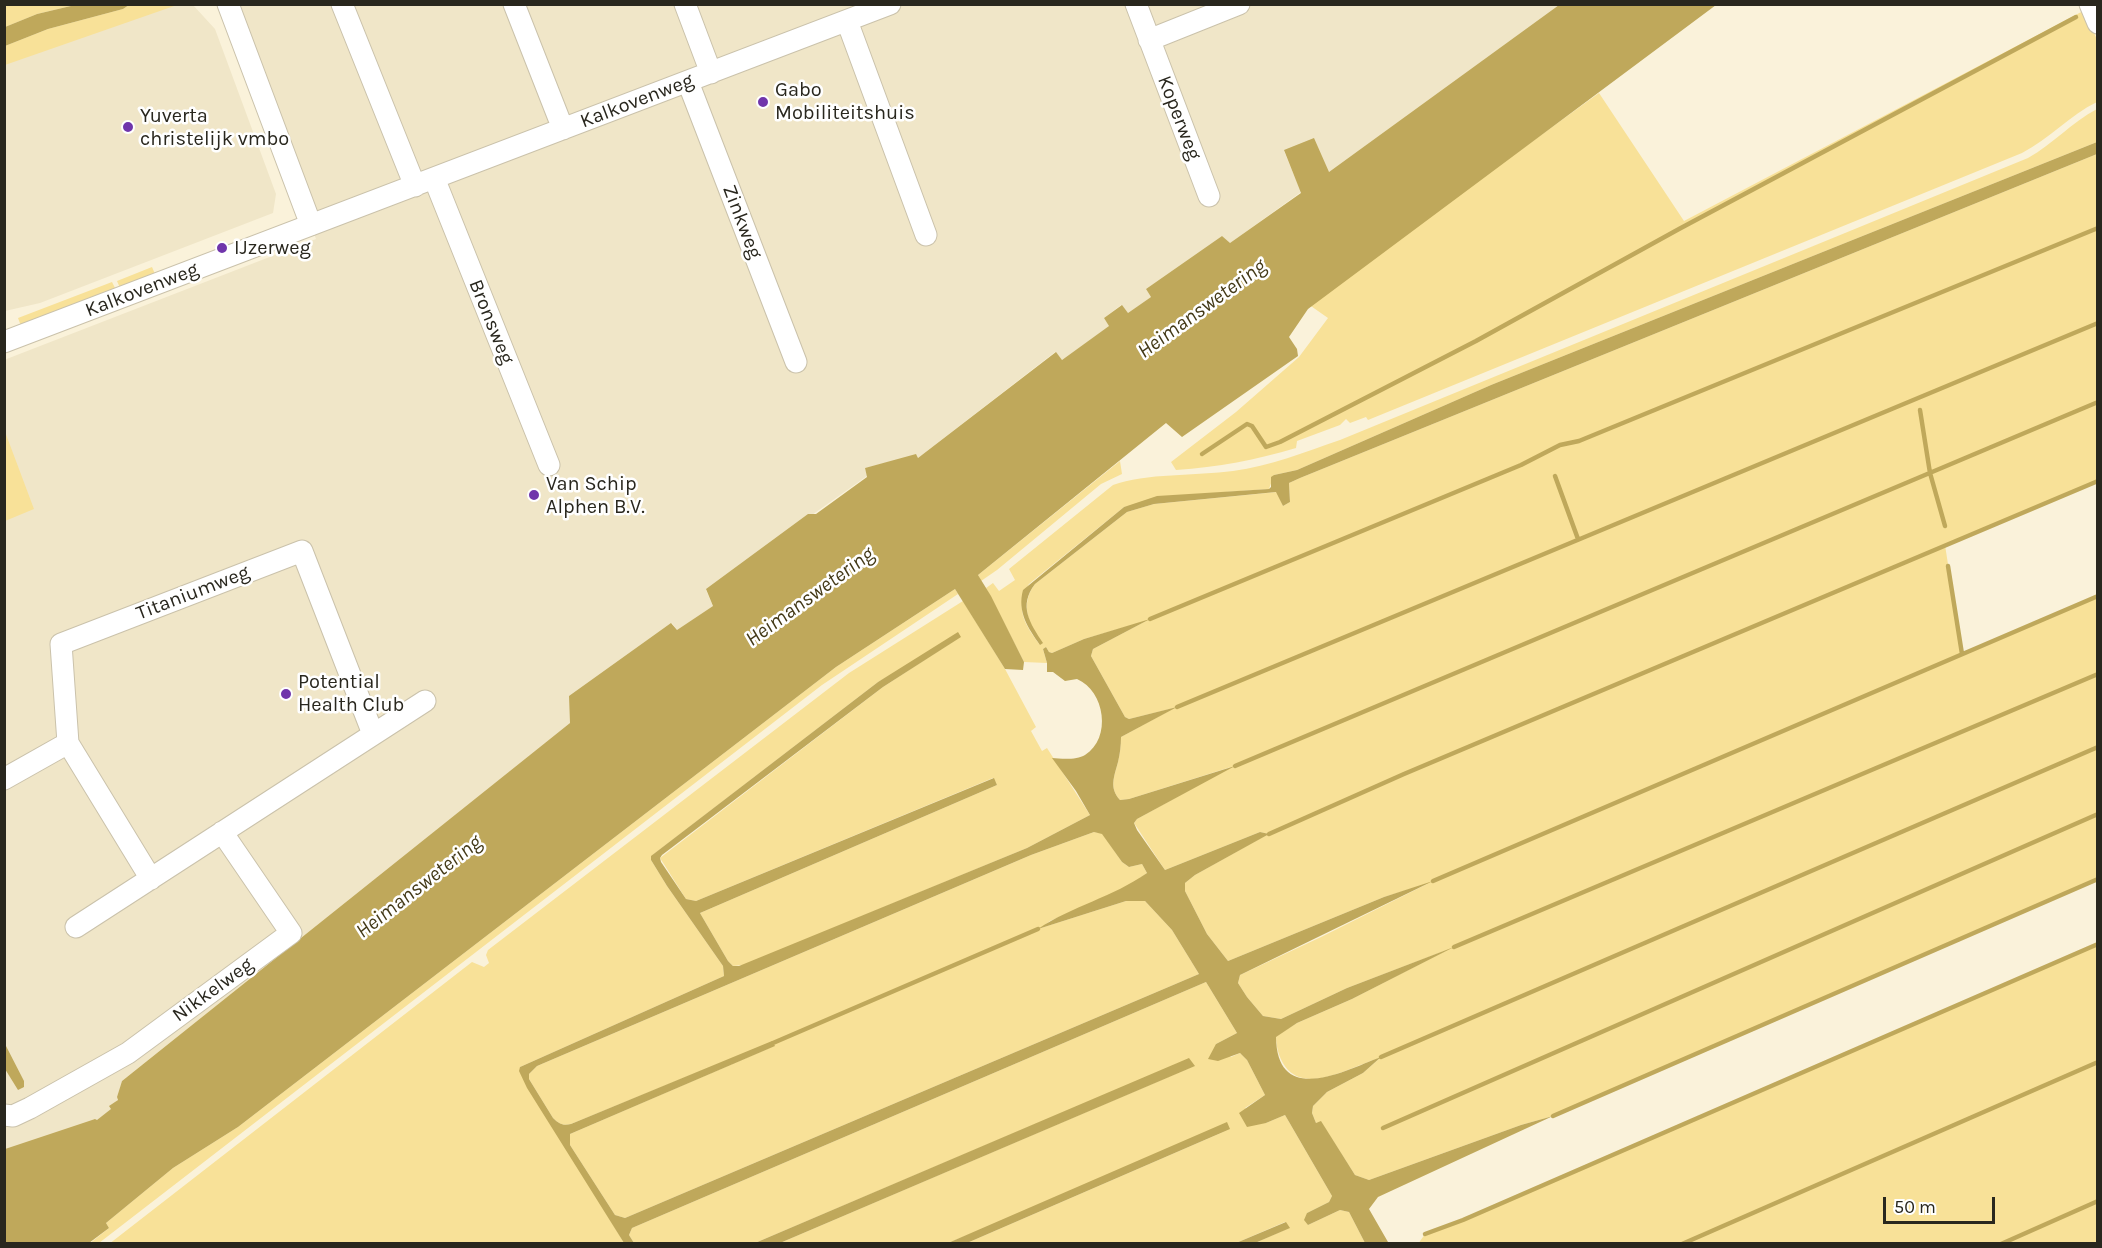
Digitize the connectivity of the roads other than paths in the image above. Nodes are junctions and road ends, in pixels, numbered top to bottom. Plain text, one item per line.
1 (228, 4) edge
2 (342, 4) edge
3 (514, 4) edge
4 (685, 4) edge
5 (1136, 4) edge
6 (1239, 4) edge
7 (2090, 4) edge
8 (890, 5) edge
9 (847, 21) junction
10 (2097, 23) edge
11 (1149, 40) junction
12 (711, 73) junction
13 (688, 82) junction
14 (563, 129) junction
15 (425, 182) junction
16 (1209, 196) dead end
17 (310, 225) junction
18 (926, 235) dead end
19 (4, 342) edge
20 (796, 362) dead end
21 (549, 465) dead end
22 (424, 701) dead end
23 (373, 734) junction
24 (68, 743) junction
25 (4, 778) edge
26 (222, 832) junction
27 (151, 879) junction
28 (76, 927) dead end
29 (4, 1115) edge

1 - 17 street
2 - 15 street
3 - 14 street, Kalkovenweg
4 - 12 street, Kalkovenweg
5 - 11 street, Koperweg
6 - 11 street
7 - 10 street
8 - 9 street, Kalkovenweg
9 - 12 street, Kalkovenweg
9 - 18 street
11 - 16 street, Koperweg
12 - 13 street, Kalkovenweg
13 - 14 street, Kalkovenweg
13 - 20 street, Zinkweg
14 - 15 street, Kalkovenweg
15 - 17 street, Kalkovenweg
15 - 21 street, Bronsweg
17 - 19 street, Kalkovenweg
22 - 23 street
23 - 24 street, Titaniumweg
23 - 26 street
24 - 25 street
24 - 27 street
26 - 27 street
26 - 29 street, Nikkelweg
27 - 28 street

